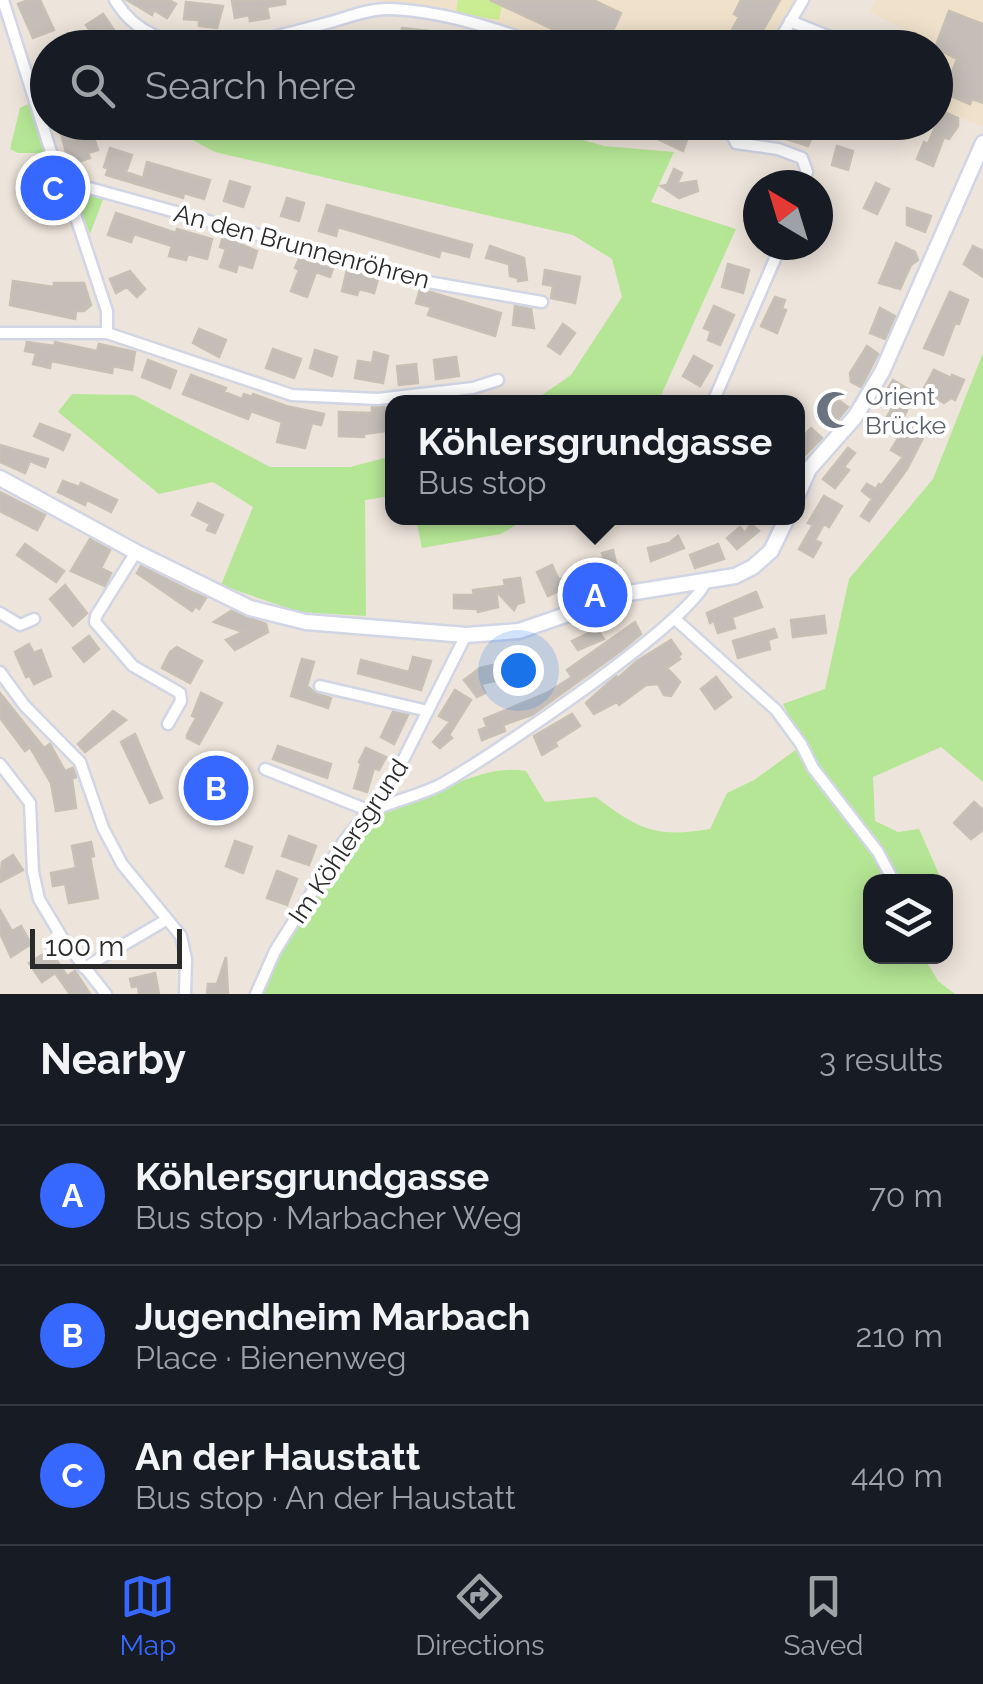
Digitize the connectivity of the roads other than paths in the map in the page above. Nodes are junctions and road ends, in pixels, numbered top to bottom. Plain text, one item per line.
1 (4, 0) edge
2 (116, 0) edge
3 (803, 0) edge
4 (374, 5) edge
5 (790, 20) junction
6 (147, 30) edge
7 (298, 30) edge
8 (488, 30) edge
9 (785, 30) edge
10 (814, 30) edge
11 (30, 84) edge
12 (47, 140) edge
13 (735, 140) edge
14 (983, 142) edge
15 (806, 170) edge
16 (64, 181) junction
17 (774, 260) edge
18 (542, 302) dead end
19 (0, 333) edge
20 (107, 333) junction
21 (498, 380) dead end
22 (407, 395) edge
23 (716, 395) edge
24 (385, 397) edge
25 (0, 478) edge
26 (805, 479) edge
27 (784, 525) edge
28 (136, 552) junction
29 (706, 581) junction
30 (0, 613) edge
31 (674, 618) junction
32 (34, 619) dead end
33 (466, 635) junction
34 (0, 672) edge
35 (320, 686) dead end
36 (428, 711) junction
37 (168, 724) dead end
38 (0, 764) edge
39 (265, 769) dead end
40 (370, 812) junction
41 (890, 874) edge
42 (166, 920) junction
43 (84, 968) junction
44 (106, 994) edge
45 (185, 994) edge
46 (256, 994) edge

1 - 11 street
2 - 6 street
3 - 5 street
4 - 7 street
4 - 8 street
5 - 9 street
5 - 10 street
12 - 16 street
13 - 15 street
14 - 26 main road
16 - 18 street, An den Brunnenröhren
16 - 20 street
17 - 23 street
19 - 20 street
20 - 24 street
21 - 22 street
25 - 28 main road
27 - 29 main road
28 - 33 main road
28 - 37 street
29 - 31 street
29 - 33 main road
30 - 32 street
31 - 40 street
31 - 41 street
33 - 36 street, Im Köhlersgrund
34 - 42 street
35 - 36 street
36 - 40 street, Im Köhlersgrund
38 - 43 street
39 - 40 street
40 - 46 street, Im Köhlersgrund
42 - 43 street
42 - 45 street
43 - 44 street

